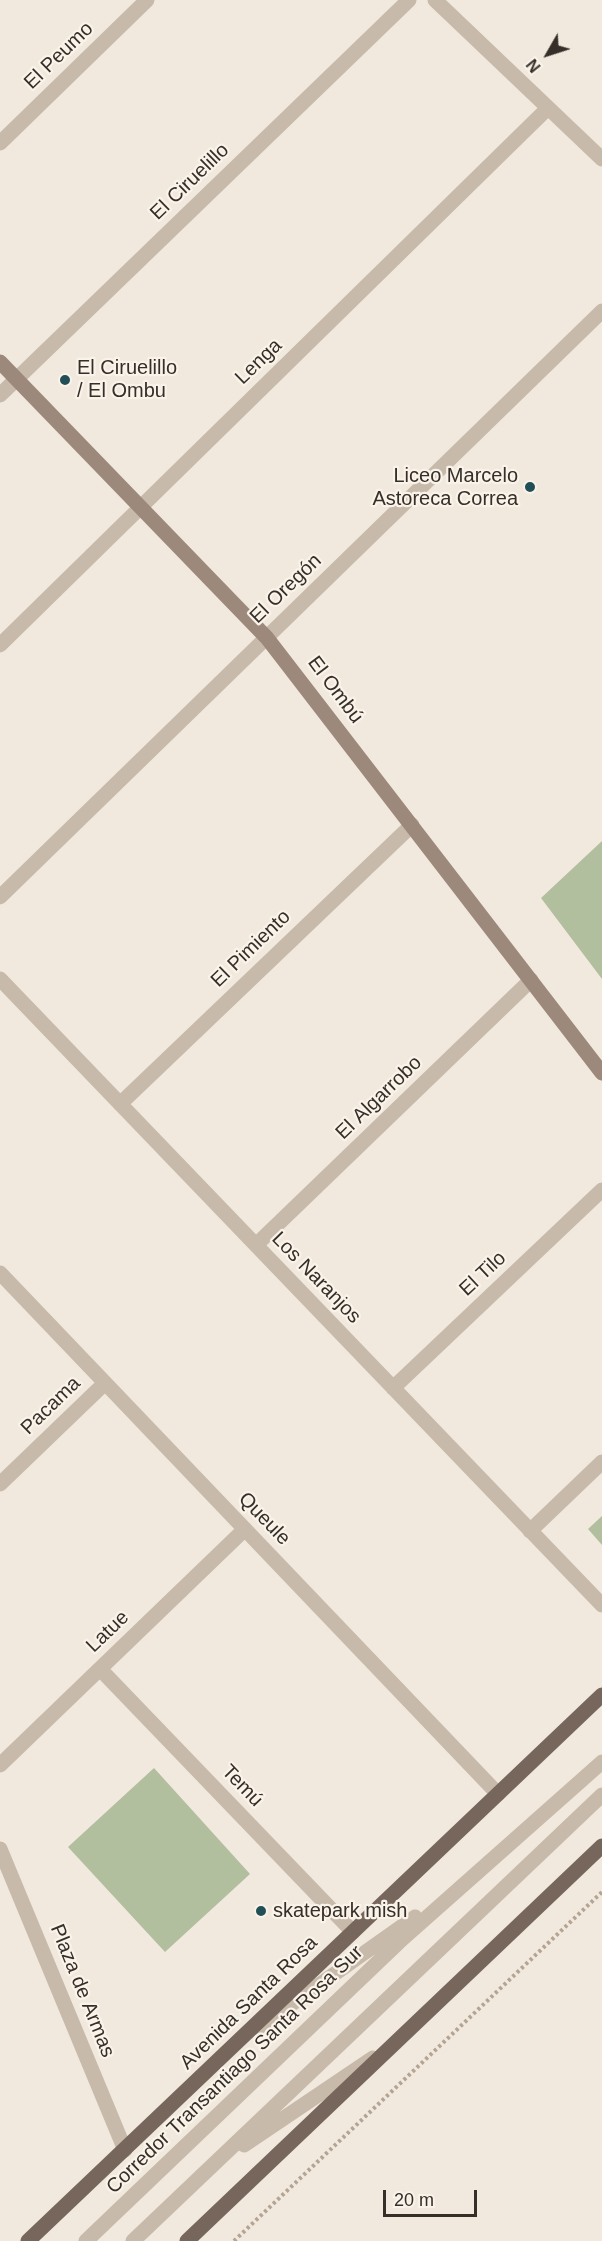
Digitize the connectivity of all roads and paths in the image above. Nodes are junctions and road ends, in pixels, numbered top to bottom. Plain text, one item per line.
1 (147, 0) edge
2 (409, 0) edge
3 (435, 0) edge
4 (548, 108) junction
5 (0, 143) edge
6 (602, 159) edge
7 (602, 311) edge
8 (0, 362) edge
9 (16, 379) junction
10 (0, 395) edge
11 (141, 507) junction
12 (267, 638) junction
13 (0, 645) edge
14 (412, 825) junction
15 (0, 897) edge
16 (0, 979) edge
17 (531, 980) junction
18 (602, 1073) edge
19 (120, 1104) junction
20 (602, 1190) edge
21 (256, 1245) junction
22 (0, 1273) edge
23 (105, 1383) junction
24 (393, 1388) junction
25 (602, 1462) edge
26 (0, 1484) edge
27 (245, 1529) junction
28 (531, 1531) junction
29 (602, 1605) edge
30 (100, 1669) junction
31 (602, 1695) edge
32 (602, 1762) edge
33 (0, 1765) edge
34 (498, 1794) junction
35 (602, 1795) edge
36 (602, 1846) edge
37 (0, 1849) edge
38 (483, 1868) junction
39 (602, 1892) edge
40 (354, 1932) junction
41 (397, 2042) junction
42 (237, 2043) junction
43 (125, 2150) junction
44 (209, 2169) junction
45 (28, 2241) edge
46 (86, 2241) edge
47 (133, 2241) edge
48 (187, 2241) edge
49 (234, 2241) edge

1 - 5 street, El Peumo
2 - 9 street, El Ciruelillo
3 - 4 street
4 - 6 street
4 - 11 street, Lenga
7 - 12 street, El Oregón
8 - 9 street, El Ombú
9 - 10 street, El Ciruelillo
9 - 11 street, El Ombú
11 - 12 street, El Ombú
11 - 13 street, Lenga
12 - 14 street, El Ombú
12 - 15 street, El Oregón
14 - 17 street, El Ombú
14 - 19 street, El Pimiento
16 - 19 street, Los Naranjos
17 - 18 street, El Ombú
17 - 21 street, El Algarrobo
19 - 21 street, Los Naranjos
20 - 24 street, El Tilo
21 - 24 street, Los Naranjos
22 - 23 street, Queule
23 - 26 street, Pacama
23 - 27 street, Queule
24 - 28 street, Los Naranjos
25 - 28 street
27 - 30 street, Latue
27 - 34 street, Queule
28 - 29 street, Los Naranjos
30 - 33 street, Latue
30 - 40 street, Temú
31 - 34 main road, Avenida Santa Rosa
32 - 38 street, Corredor Transantiago Santa Rosa Sur
34 - 40 main road, Avenida Santa Rosa
35 - 44 street
36 - 41 main road
37 - 43 street, Plaza de Armas
38 - 42 street
38 - 46 street, Corredor Transantiago Santa Rosa Sur
39 - 49 path
40 - 42 main road, Avenida Santa Rosa
41 - 44 street
41 - 48 main road
42 - 43 main road, Avenida Santa Rosa
43 - 45 main road, Avenida Santa Rosa
44 - 47 street

